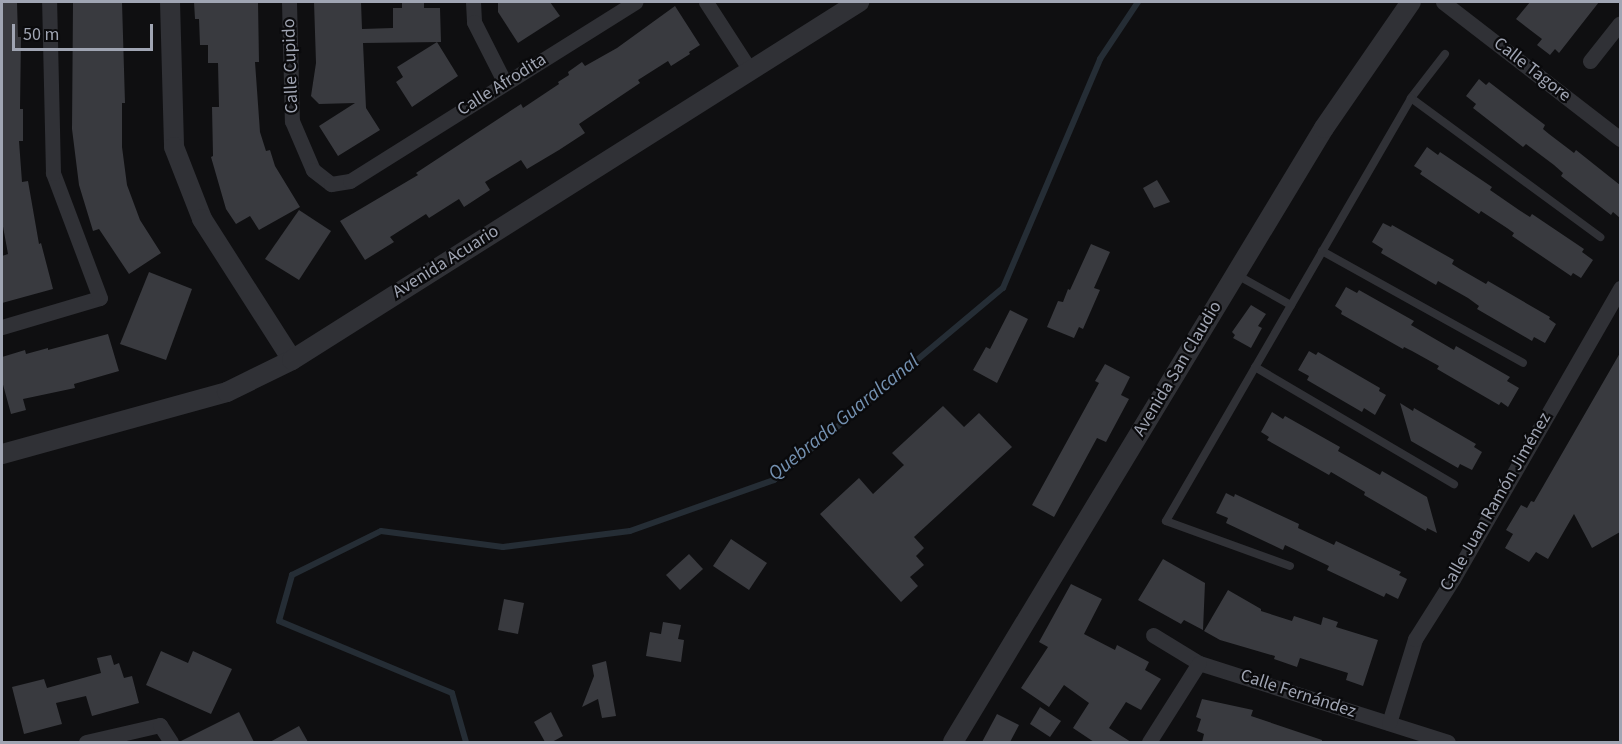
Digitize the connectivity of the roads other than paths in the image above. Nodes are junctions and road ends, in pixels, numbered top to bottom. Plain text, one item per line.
1 (49, 2) edge
2 (170, 2) edge
3 (289, 2) edge
4 (473, 2) edge
5 (635, 2) edge
6 (706, 2) edge
7 (859, 2) edge
8 (1411, 2) edge
9 (1443, 2) edge
10 (1620, 23) edge
11 (1445, 54) dead end
12 (1590, 61) dead end
13 (750, 70) junction
14 (505, 83) junction
15 (1411, 98) junction
16 (1620, 139) edge
17 (369, 168) joint
18 (1600, 237) dead end
19 (1322, 251) junction
20 (1235, 274) junction
21 (1620, 288) edge
22 (1291, 304) junction
23 (2, 327) edge
24 (291, 360) junction
25 (1523, 363) dead end
26 (1255, 367) junction
27 (2, 453) edge
28 (1454, 484) dead end
29 (1290, 566) dead end
30 (1153, 635) dead end
31 (1199, 663) junction
32 (1389, 723) junction
33 (86, 742) edge
34 (171, 742) edge
35 (954, 742) edge
36 (1149, 742) edge
37 (1448, 742) edge

1 - 23 street
2 - 24 street
3 - 17 street, Calle Cupido
4 - 14 street
5 - 14 street, Calle Afrodita
6 - 13 street
7 - 13 street, Avenida Acuario
8 - 20 street, Avenida San Claudio
9 - 16 street, Calle Tagore
10 - 12 street
11 - 15 lane
13 - 24 street, Avenida Acuario
14 - 17 street, Calle Afrodita
15 - 18 lane
15 - 19 lane
19 - 22 lane
19 - 25 lane
20 - 22 lane
20 - 35 street, Avenida San Claudio
21 - 32 street, Calle Juan Ramón Jiménez
22 - 26 lane
24 - 27 street, Avenida Acuario
26 - 28 lane
26 - 29 lane
30 - 31 street, Calle Fernández
31 - 32 street, Calle Fernández
31 - 36 street
32 - 37 street, Calle Fernández
33 - 34 street

